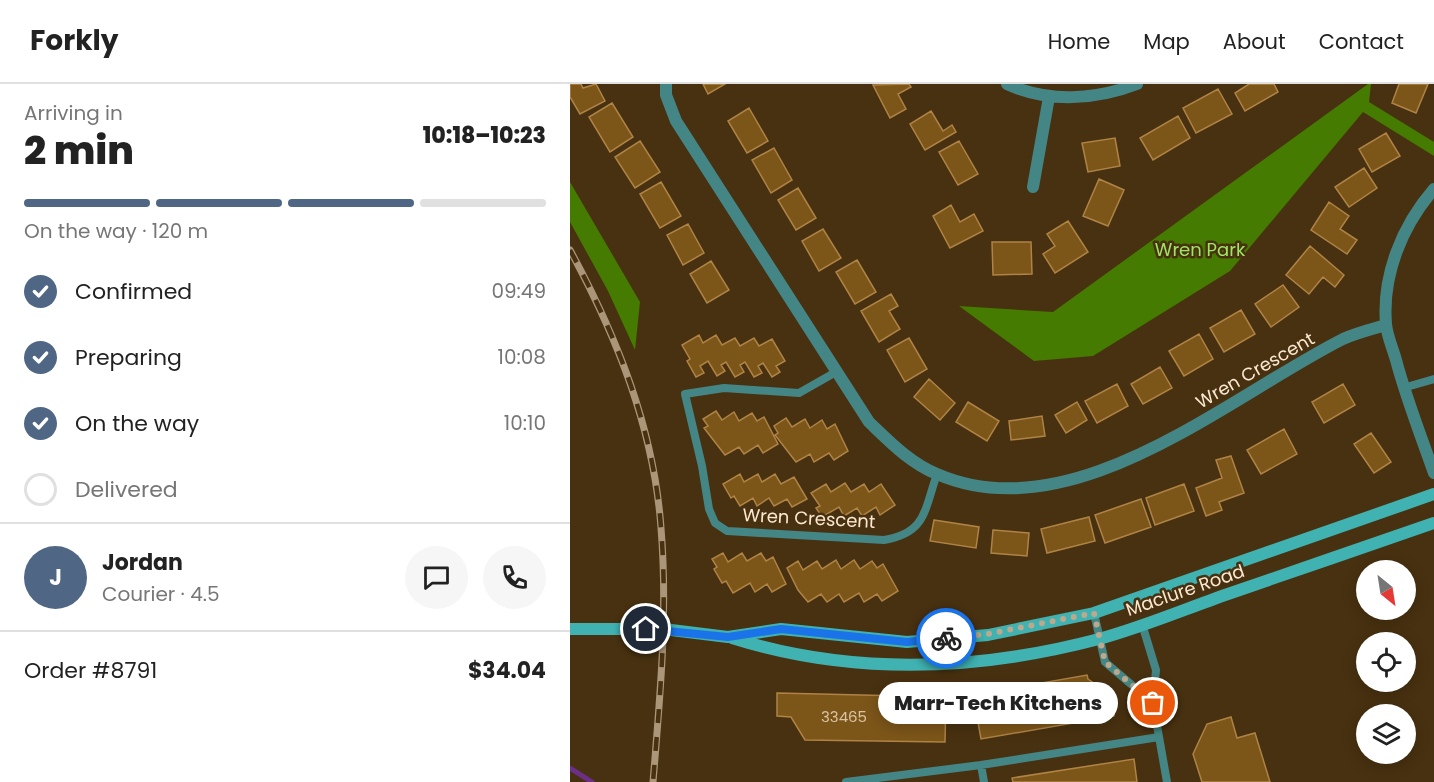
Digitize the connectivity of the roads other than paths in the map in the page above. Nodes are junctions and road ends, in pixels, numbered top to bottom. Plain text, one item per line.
1 (666, 84) edge
2 (1007, 84) edge
3 (1137, 84) edge
4 (1049, 97) junction
5 (1033, 187) dead end
6 (1434, 189) edge
7 (1386, 325) junction
8 (836, 372) junction
9 (1434, 379) edge
10 (1403, 388) junction
11 (1434, 473) edge
12 (937, 474) junction
13 (1434, 494) edge
14 (1434, 523) edge
15 (1094, 613) junction
16 (1142, 624) junction
17 (570, 629) edge
18 (728, 637) junction
19 (1100, 639) junction
20 (1153, 703) junction
21 (1159, 737) junction
22 (981, 765) junction
23 (846, 782) edge
24 (984, 782) edge
25 (1167, 782) edge

1 - 8 street, Wren Crescent
2 - 4 street
3 - 4 street
4 - 5 street
6 - 7 street
7 - 10 street
7 - 12 street, Wren Crescent
8 - 12 street, Wren Crescent
8 - 12 lane, Wren Crescent
9 - 10 lane
10 - 11 street
13 - 15 main road, Maclure Road
14 - 16 main road, Maclure Road
15 - 18 main road, Maclure Road
15 - 19 lane
16 - 19 main road, Maclure Road
16 - 20 lane
17 - 18 main road, Maclure Road
18 - 19 main road, Maclure Road
19 - 20 lane
20 - 21 lane
21 - 22 lane
21 - 25 lane
22 - 23 lane
22 - 24 lane

